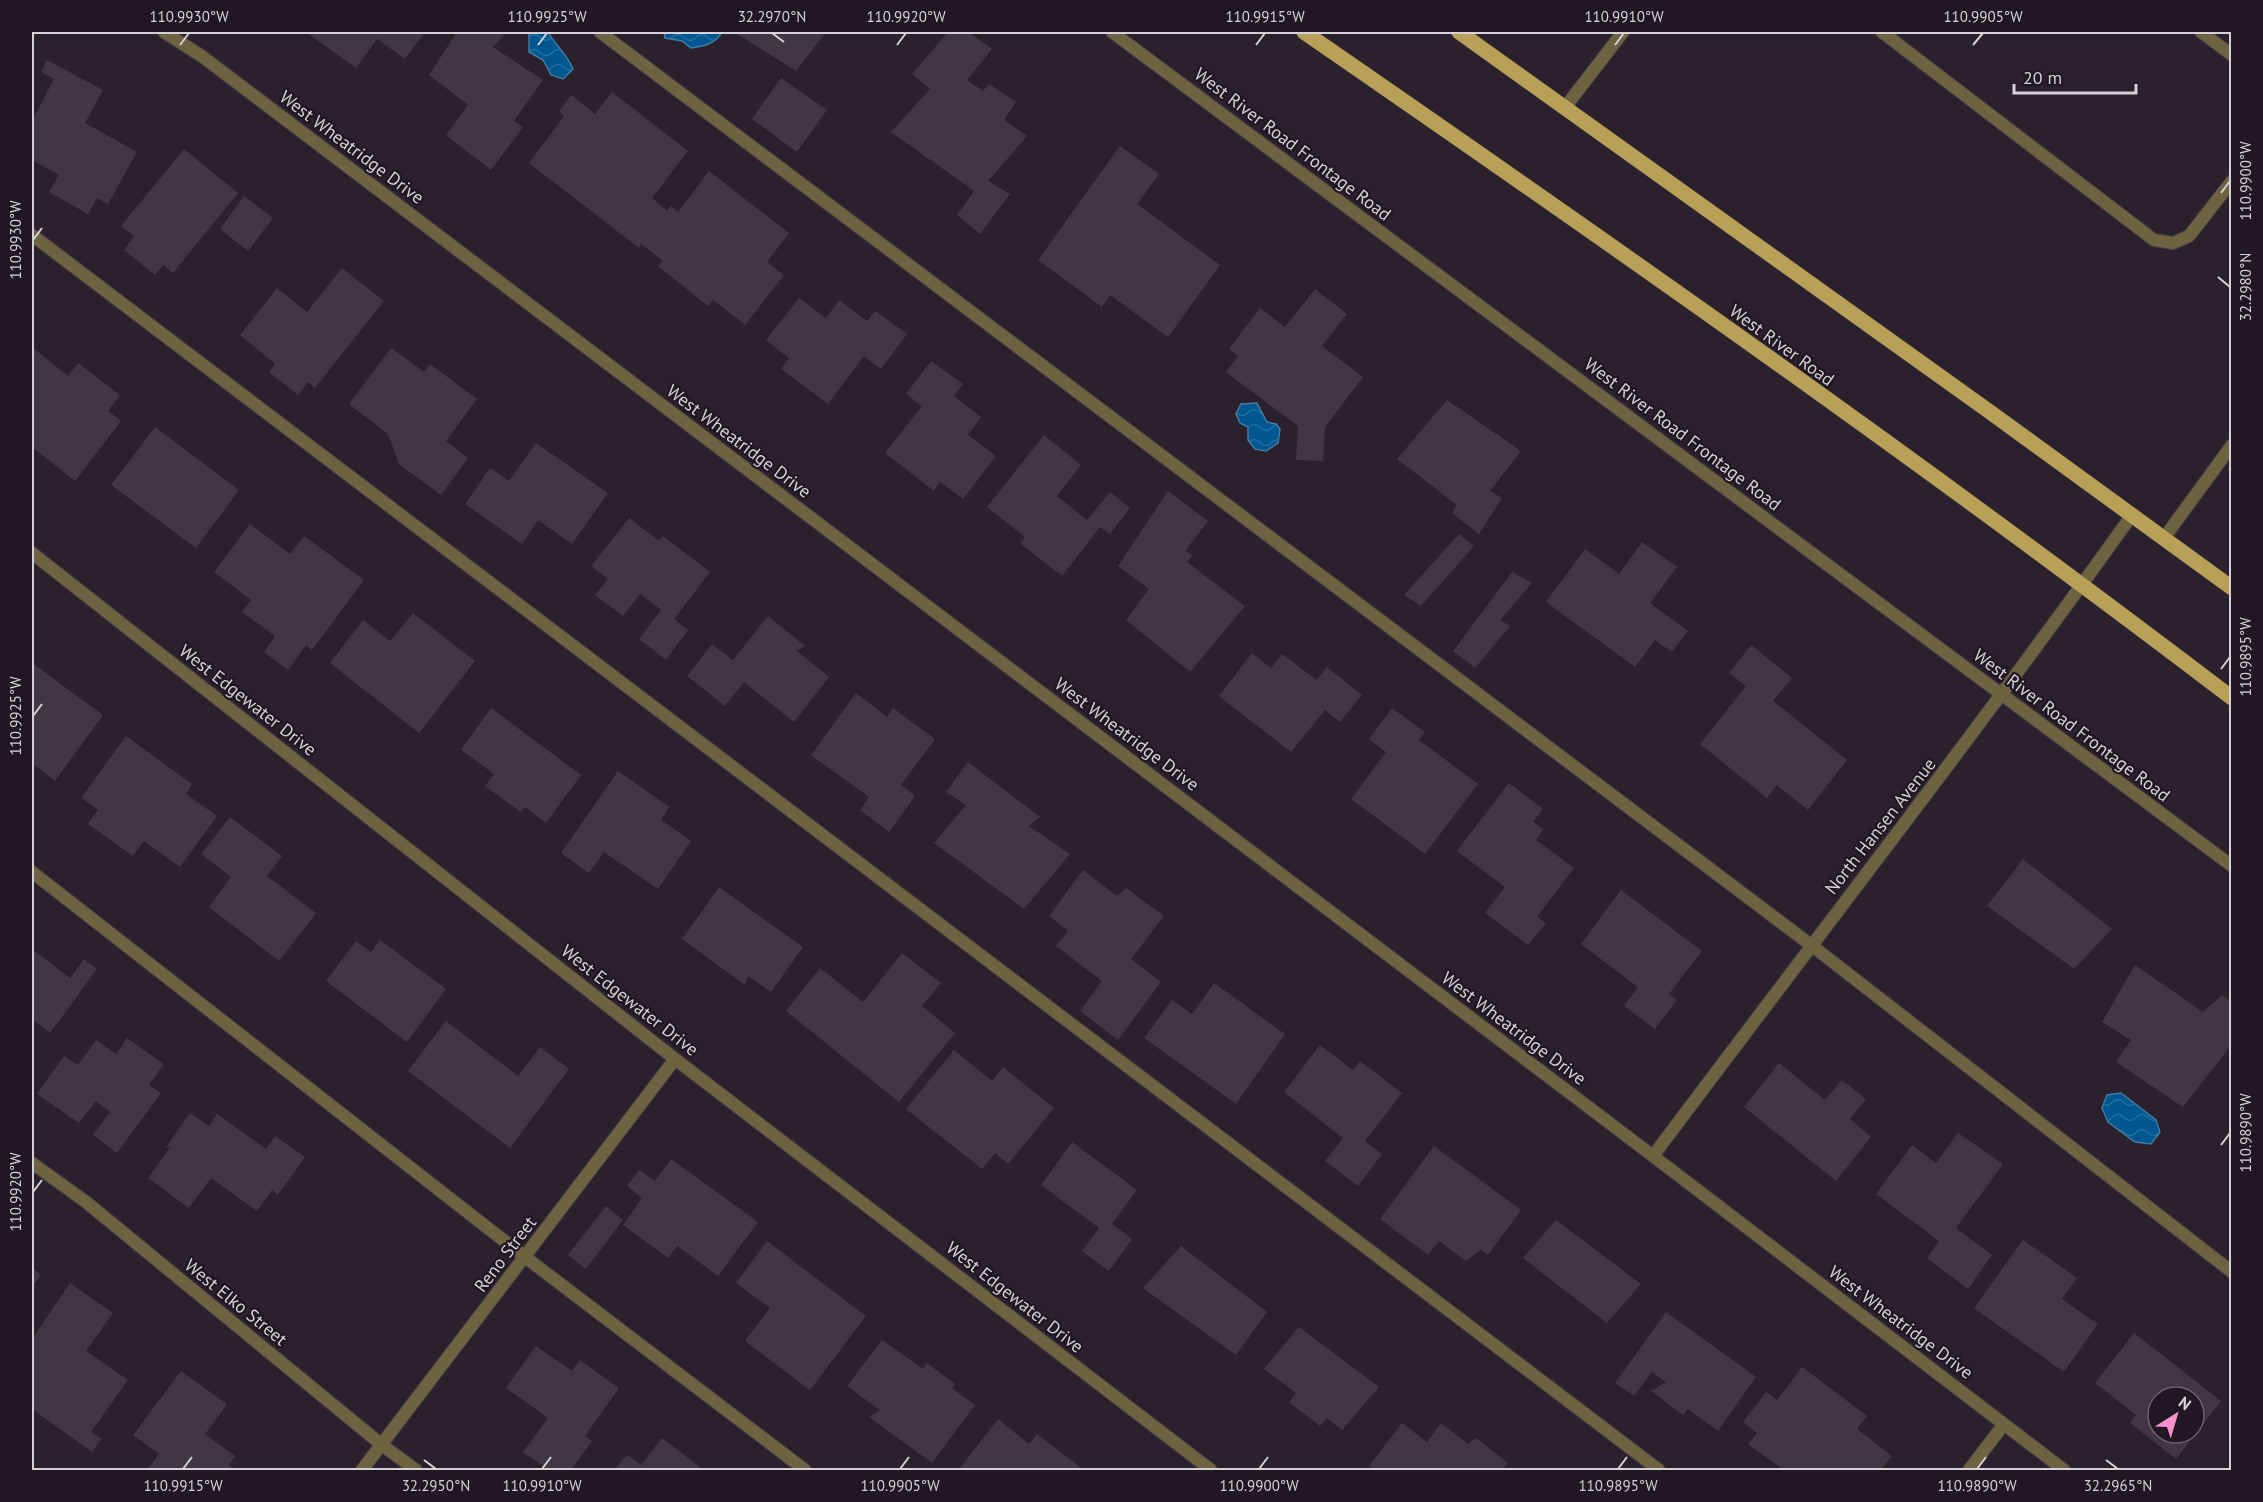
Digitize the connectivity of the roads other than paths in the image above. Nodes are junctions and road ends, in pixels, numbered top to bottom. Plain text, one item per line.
1 (164, 32) edge
2 (600, 32) edge
3 (1112, 32) edge
4 (1304, 32) edge
5 (1459, 32) edge
6 (1623, 32) edge
7 (1882, 32) edge
8 (2201, 32) edge
9 (2232, 55) edge
10 (1566, 106) junction
11 (2232, 182) edge
12 (32, 235) edge
13 (2232, 445) edge
14 (2132, 515) junction
15 (2164, 538) junction
16 (32, 553) edge
17 (2082, 584) junction
18 (2232, 588) edge
19 (2002, 696) junction
20 (2232, 698) edge
21 (2232, 866) edge
22 (32, 872) edge
23 (1811, 945) junction
24 (675, 1059) junction
25 (1653, 1156) junction
26 (32, 1163) edge
27 (525, 1257) junction
28 (2232, 1272) edge
29 (2004, 1424) junction
30 (382, 1445) junction
31 (362, 1470) edge
32 (416, 1470) edge
33 (805, 1470) edge
34 (1211, 1470) edge
35 (1659, 1470) edge
36 (1969, 1470) edge
37 (2064, 1470) edge

1 - 25 street, West Wheatridge Drive
2 - 23 street
3 - 19 street, West River Road Frontage Road
4 - 17 main road, West River Road
5 - 10 main road
6 - 10 street
7 - 11 street
8 - 9 street
10 - 14 main road
12 - 35 street
13 - 15 street
14 - 15 main road
14 - 17 street, North Hansen Avenue
15 - 18 main road
16 - 24 street, West Edgewater Drive
17 - 19 street, North Hansen Avenue
17 - 20 main road, West River Road
19 - 21 street, West River Road Frontage Road
19 - 23 street, North Hansen Avenue
22 - 27 street
23 - 25 street, North Hansen Avenue
23 - 28 street
24 - 27 street, Reno Street
24 - 34 street, West Edgewater Drive
25 - 29 street, West Wheatridge Drive
26 - 30 street, West Elko Street
27 - 30 street, Reno Street
27 - 33 street
29 - 36 street
29 - 37 street, West Wheatridge Drive
30 - 31 street, Reno Street
30 - 32 street, West Elko Street

